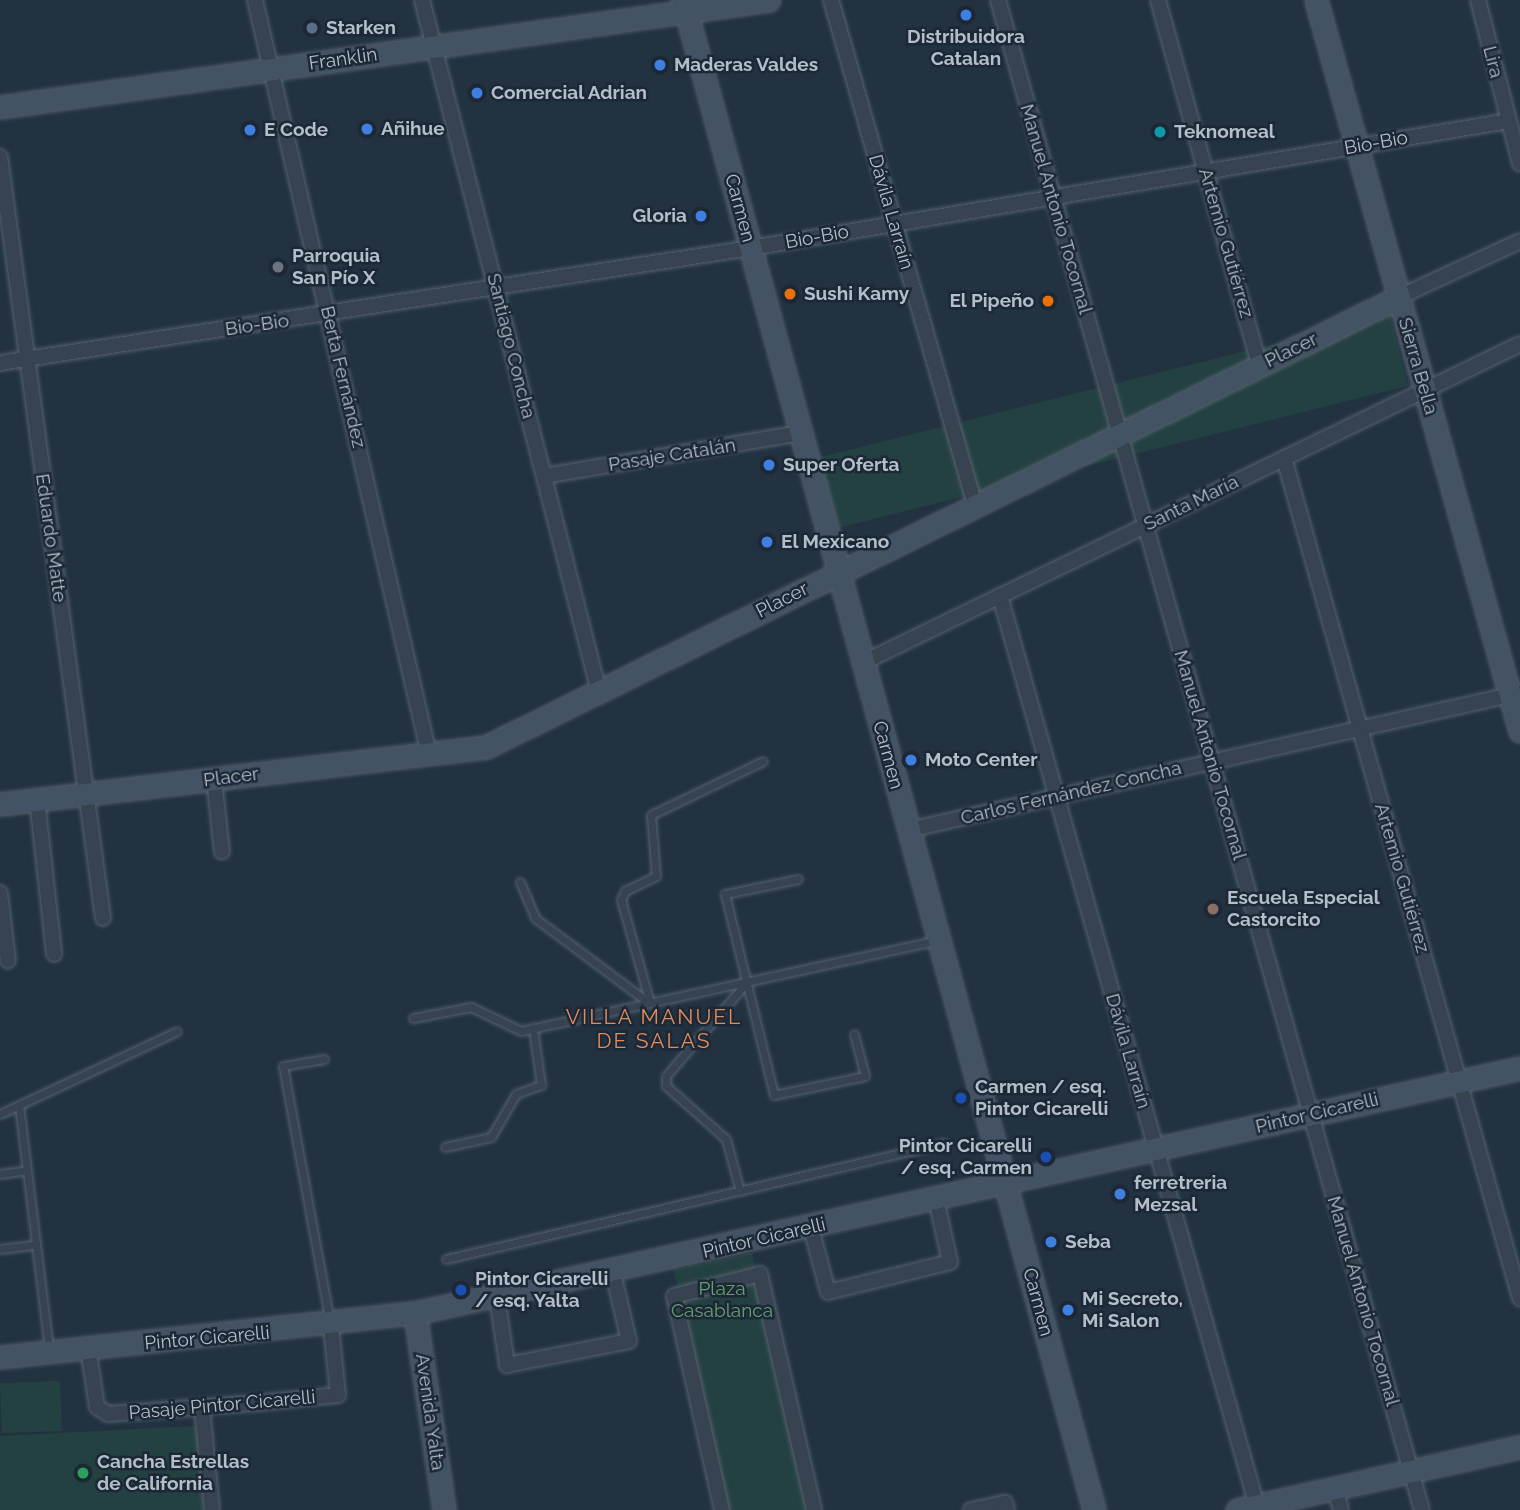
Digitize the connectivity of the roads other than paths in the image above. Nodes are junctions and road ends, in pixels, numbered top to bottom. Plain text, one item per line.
1 (255, 0) edge
2 (422, 0) edge
3 (769, 0) edge
4 (831, 0) edge
5 (998, 0) edge
6 (1158, 0) edge
7 (1316, 0) edge
8 (1478, 0) edge
9 (685, 6) edge
10 (435, 47) junction
11 (272, 69) junction
12 (0, 107) edge
13 (1508, 121) junction
14 (1356, 146) junction
15 (0, 157) edge
16 (1520, 164) edge
17 (1206, 172) junction
18 (1053, 197) junction
19 (894, 224) junction
20 (1520, 242) edge
21 (751, 248) junction
22 (496, 289) junction
23 (1399, 297) junction
24 (328, 314) junction
25 (1520, 344) edge
26 (25, 359) junction
27 (0, 363) edge
28 (1259, 365) junction
29 (1424, 390) junction
30 (801, 433) junction
31 (1120, 434) junction
32 (1284, 458) junction
33 (544, 476) junction
34 (975, 505) junction
35 (1146, 525) junction
36 (838, 572) junction
37 (1000, 596) junction
38 (862, 663) junction
39 (599, 692) junction
40 (1515, 693) edge
41 (1360, 728) junction
42 (1520, 732) edge
43 (429, 754) junction
44 (763, 761) dead end
45 (1212, 761) junction
46 (214, 779) junction
47 (88, 793) junction
48 (1056, 796) junction
49 (37, 799) junction
50 (0, 804) edge
51 (908, 830) junction
52 (222, 852) dead end
53 (797, 879) dead end
54 (520, 882) dead end
55 (0, 893) edge
56 (103, 918) dead end
57 (939, 940) junction
58 (54, 954) dead end
59 (8, 961) dead end
60 (746, 982) junction
61 (650, 1003) junction
62 (414, 1018) dead end
63 (533, 1028) junction
64 (177, 1031) dead end
65 (854, 1034) dead end
66 (324, 1059) dead end
67 (1520, 1068) edge
68 (1459, 1082) junction
69 (19, 1105) junction
70 (0, 1114) edge
71 (1311, 1115) junction
72 (944, 1143) dead end
73 (445, 1147) dead end
74 (1156, 1150) junction
75 (27, 1170) junction
76 (0, 1174) edge
77 (1006, 1183) junction
78 (740, 1191) junction
79 (936, 1199) junction
80 (811, 1228) junction
81 (36, 1245) junction
82 (0, 1250) edge
83 (446, 1259) dead end
84 (613, 1273) junction
85 (497, 1297) junction
86 (1520, 1298) edge
87 (415, 1313) junction
88 (331, 1326) junction
89 (88, 1348) junction
90 (49, 1352) junction
91 (0, 1357) edge
92 (201, 1408) junction
93 (1520, 1447) edge
94 (1411, 1471) junction
95 (1335, 1488) junction
96 (1247, 1508) edge
97 (212, 1510) edge
98 (444, 1510) edge
99 (722, 1510) edge
100 (814, 1510) edge
101 (971, 1510) edge
102 (1007, 1510) edge
103 (1094, 1510) edge
104 (1341, 1510) edge
105 (1422, 1510) edge

1 - 11 street, Berta Fernández
2 - 10 street, Santiago Concha
3 - 9 street, Franklin
4 - 19 street, Dávila Larraín
5 - 18 street, Manuel Antonio Tocornal
6 - 17 street, Artemio Gutiérrez
7 - 14 street, Sierra Bella
8 - 13 street, Lira
9 - 10 street, Franklin
9 - 21 street, Carmen
10 - 11 street, Franklin
10 - 22 street, Santiago Concha
11 - 12 street, Franklin
11 - 24 street, Berta Fernández
13 - 14 street, Bio-Bio
13 - 16 street, Lira
14 - 17 street, Bio-Bio
14 - 23 street, Sierra Bella
15 - 26 street, Eduardo Matte
17 - 18 street, Bio-Bio
17 - 28 street, Artemio Gutiérrez
18 - 19 street, Bio-Bio
18 - 31 street, Manuel Antonio Tocornal
19 - 21 street, Bio-Bio
19 - 34 street, Dávila Larraín
20 - 23 street, Placer
21 - 22 street, Bio-Bio
21 - 30 street, Carmen
22 - 24 street, Bio-Bio
22 - 33 street, Santiago Concha
23 - 28 street, Placer
23 - 29 street, Sierra Bella
24 - 26 street, Bio-Bio
24 - 43 street, Berta Fernández
25 - 29 street, Santa María
26 - 27 street, Bio-Bio
26 - 47 street, Eduardo Matte
28 - 31 street, Placer
29 - 32 street, Santa María
29 - 40 street, Sierra Bella
30 - 33 street, Pasaje Catalán
30 - 36 street, Carmen
31 - 34 street, Placer
31 - 35 street, Manuel Antonio Tocornal
32 - 35 street, Santa María
32 - 41 street, Artemio Gutiérrez
33 - 39 street, Santiago Concha
34 - 36 street, Placer
35 - 37 street, Santa María
35 - 45 street, Manuel Antonio Tocornal
36 - 38 street, Carmen
36 - 39 street, Placer
37 - 38 street, Santa María
37 - 48 street, Dávila Larraín
38 - 51 street, Carmen
39 - 43 street, Placer
40 - 41 street, Carlos Fernández Concha
40 - 42 street, Sierra Bella
41 - 45 street, Carlos Fernández Concha
41 - 68 street, Artemio Gutiérrez
43 - 46 street, Placer
44 - 61 lane
45 - 48 street, Carlos Fernández Concha
45 - 71 street, Manuel Antonio Tocornal
46 - 47 street, Placer
46 - 52 street
47 - 49 street, Placer
47 - 56 street, Eduardo Matte
48 - 51 street, Carlos Fernández Concha
48 - 74 street, Dávila Larraín
49 - 50 street, Placer
49 - 58 street
51 - 57 street, Carmen
53 - 60 lane
54 - 61 lane
55 - 59 street
57 - 60 lane
57 - 77 street, Carmen
60 - 61 lane
60 - 65 lane
60 - 78 lane
61 - 63 lane
62 - 63 lane
63 - 73 lane
64 - 69 lane
66 - 88 lane
67 - 68 street, Pintor Cicarelli
68 - 71 street, Pintor Cicarelli
68 - 86 street, Artemio Gutiérrez
69 - 70 lane
69 - 75 lane
71 - 74 street, Pintor Cicarelli
71 - 94 street, Manuel Antonio Tocornal
72 - 78 lane
74 - 77 street, Pintor Cicarelli
74 - 96 street, Dávila Larraín
75 - 76 lane
75 - 81 lane
77 - 79 street, Pintor Cicarelli
77 - 103 street, Carmen
78 - 83 lane
79 - 80 street, Pintor Cicarelli
79 - 80 street
80 - 84 street, Pintor Cicarelli
81 - 82 lane
81 - 90 lane
84 - 85 street, Pintor Cicarelli
84 - 85 street
85 - 87 street, Pintor Cicarelli
87 - 88 street, Pintor Cicarelli
87 - 98 street, Avenida Yalta
88 - 89 street, Pintor Cicarelli
88 - 92 street, Pasaje Pintor Cicarelli
89 - 90 street, Pintor Cicarelli
89 - 92 street, Pasaje Pintor Cicarelli
90 - 91 street, Pintor Cicarelli
92 - 97 street
93 - 94 street
94 - 95 street
94 - 105 street, Manuel Antonio Tocornal
95 - 96 street
95 - 104 street
99 - 100 street
101 - 102 street

